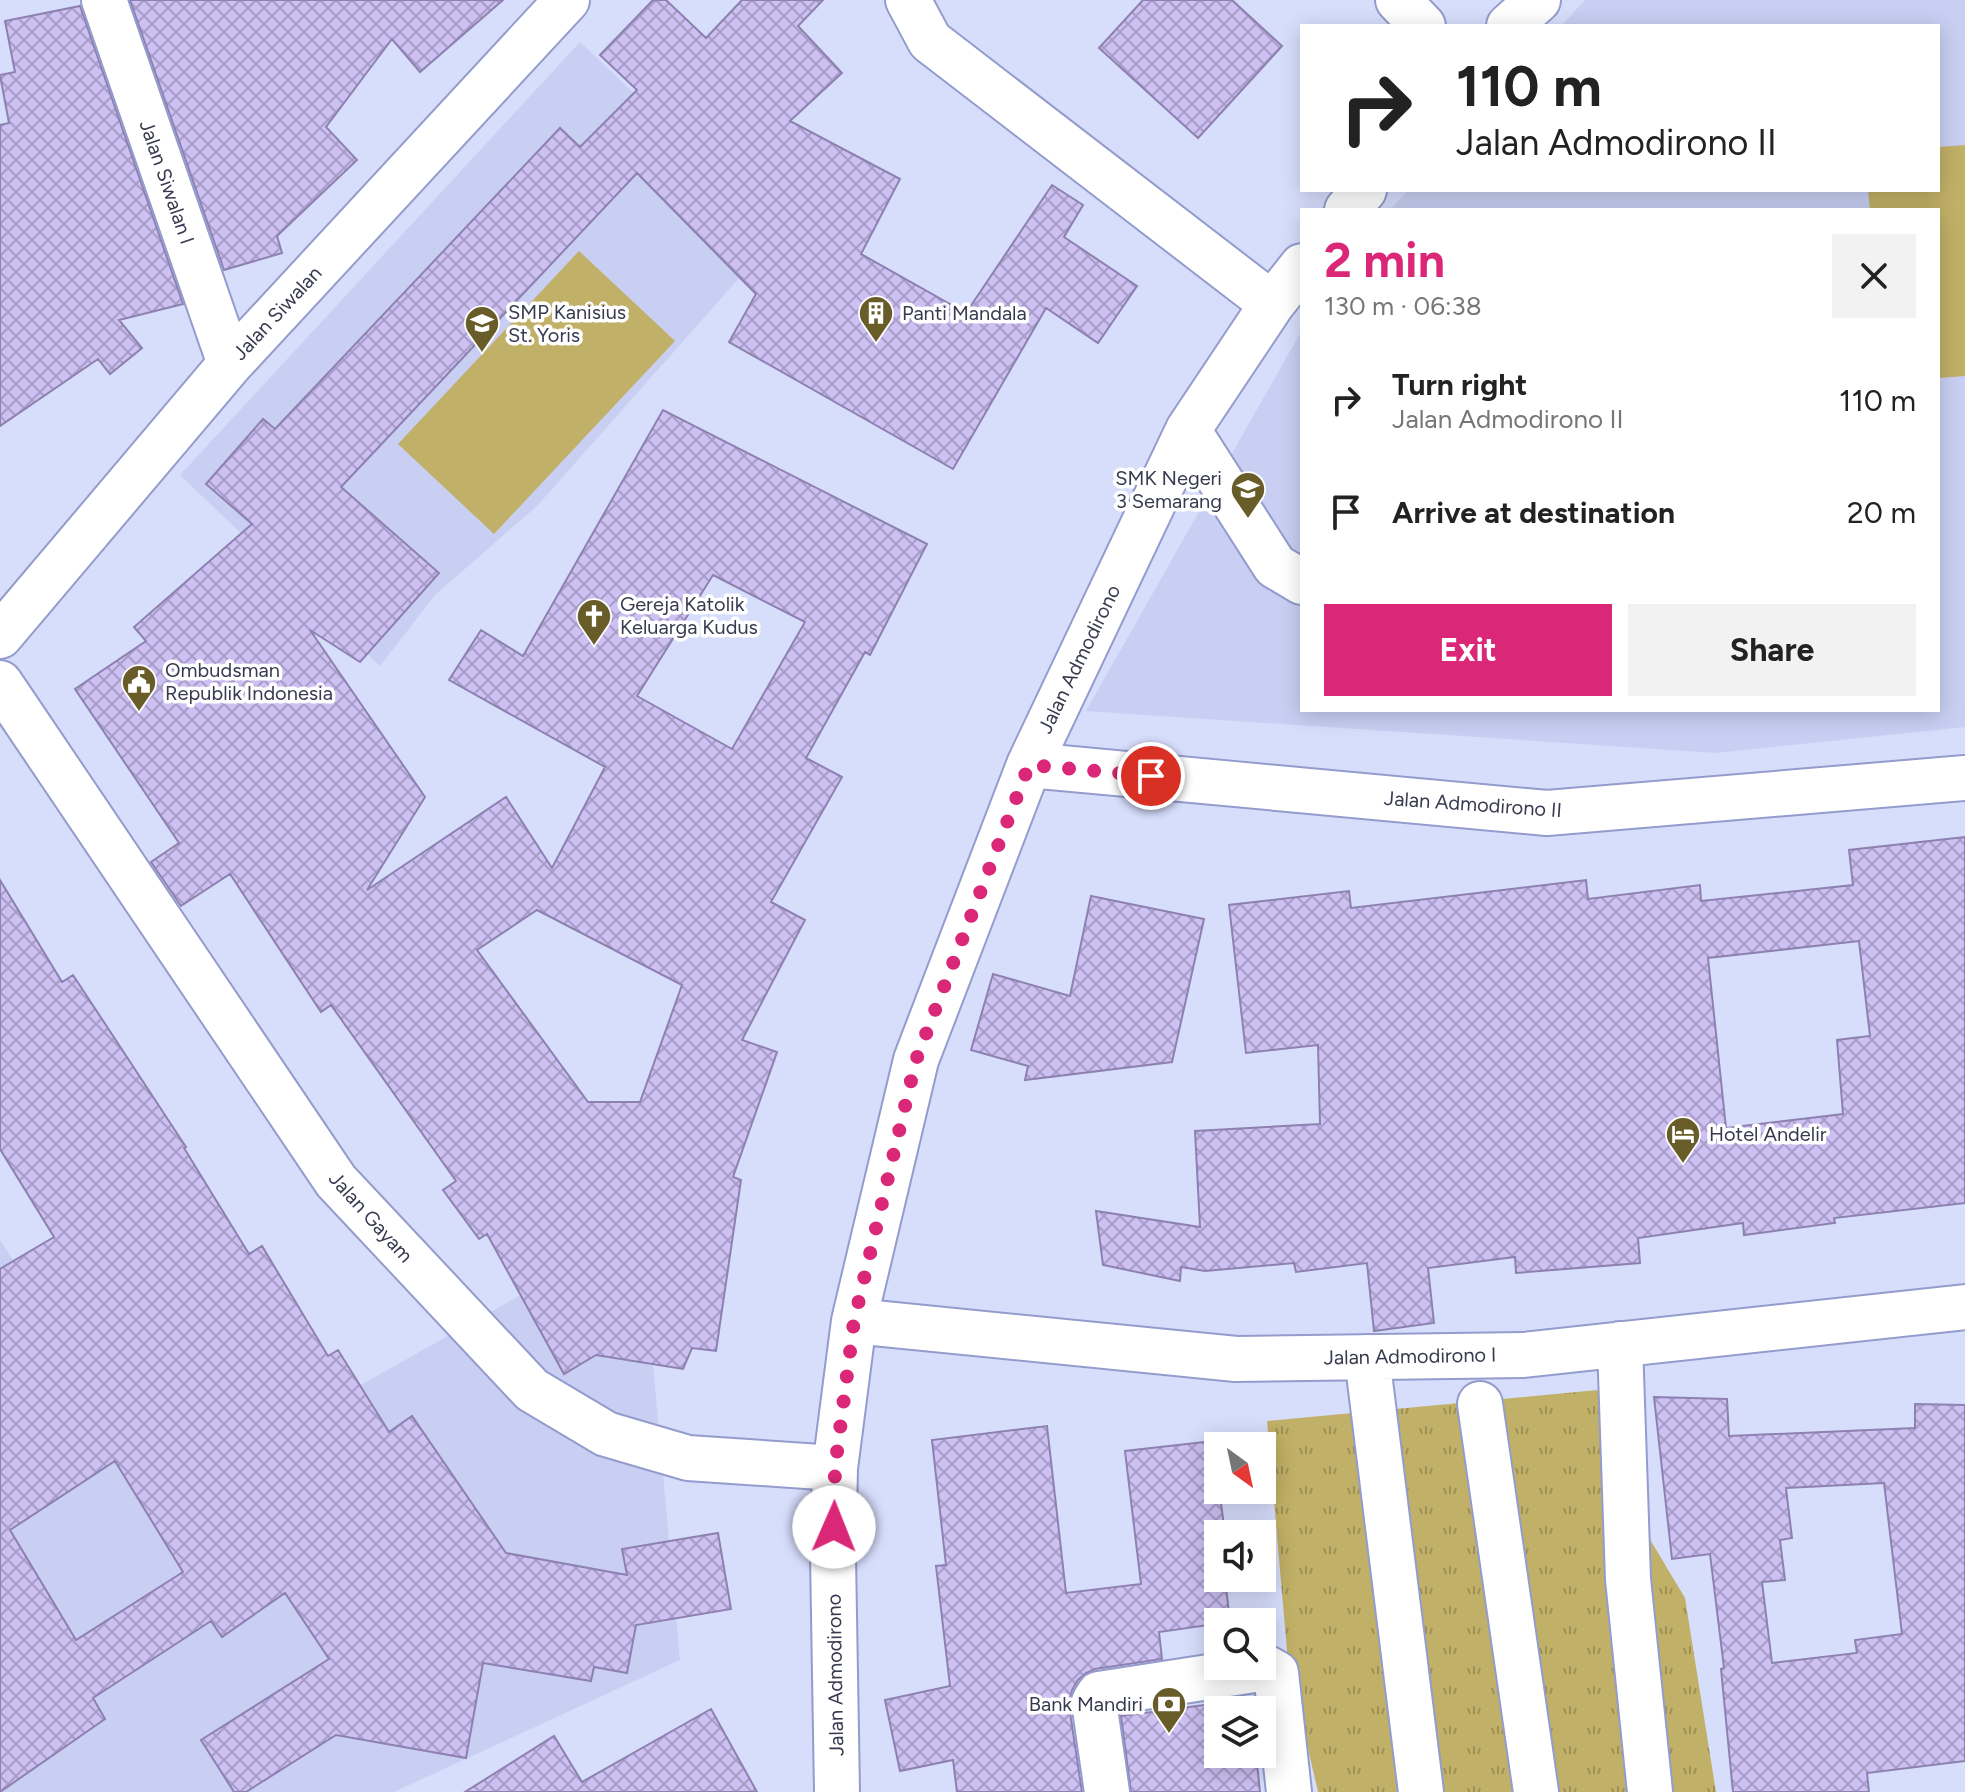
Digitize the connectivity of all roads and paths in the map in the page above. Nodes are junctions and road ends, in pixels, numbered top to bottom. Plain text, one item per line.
1 (104, 0) edge
2 (567, 0) edge
3 (908, 0) edge
4 (1398, 0) edge
5 (1538, 0) edge
6 (1421, 24) edge
7 (1511, 24) edge
8 (1362, 192) edge
9 (1349, 208) edge
10 (1300, 269) edge
11 (1272, 304) junction
12 (230, 364) junction
13 (1188, 430) junction
14 (1300, 581) edge
15 (0, 636) edge
16 (0, 683) edge
17 (1029, 765) junction
18 (1965, 778) edge
19 (1965, 1307) edge
20 (854, 1321) junction
21 (1620, 1344) junction
22 (1367, 1357) junction
23 (1480, 1404) dead end
24 (835, 1468) junction
25 (837, 1792) edge
26 (1107, 1792) edge
27 (1289, 1792) edge
28 (1421, 1792) edge
29 (1536, 1792) edge
30 (1650, 1792) edge

1 - 12 street, Jalan Siwalan I
2 - 12 street, Jalan Siwalan
3 - 11 street
4 - 6 street
5 - 7 street
8 - 9 street
10 - 11 street, Jalan Admodirono
11 - 13 street, Jalan Admodirono
12 - 15 street, Jalan Siwalan
13 - 14 street
13 - 17 street, Jalan Admodirono
16 - 24 street, Jalan Gayam
17 - 18 street, Jalan Admodirono II
17 - 20 street, Jalan Admodirono
19 - 21 street, Jalan Admodirono I
20 - 22 street, Jalan Admodirono I
20 - 24 street, Jalan Admodirono
21 - 22 street, Jalan Admodirono I
21 - 30 street
22 - 28 street
23 - 29 street
24 - 25 street, Jalan Admodirono
26 - 27 street

